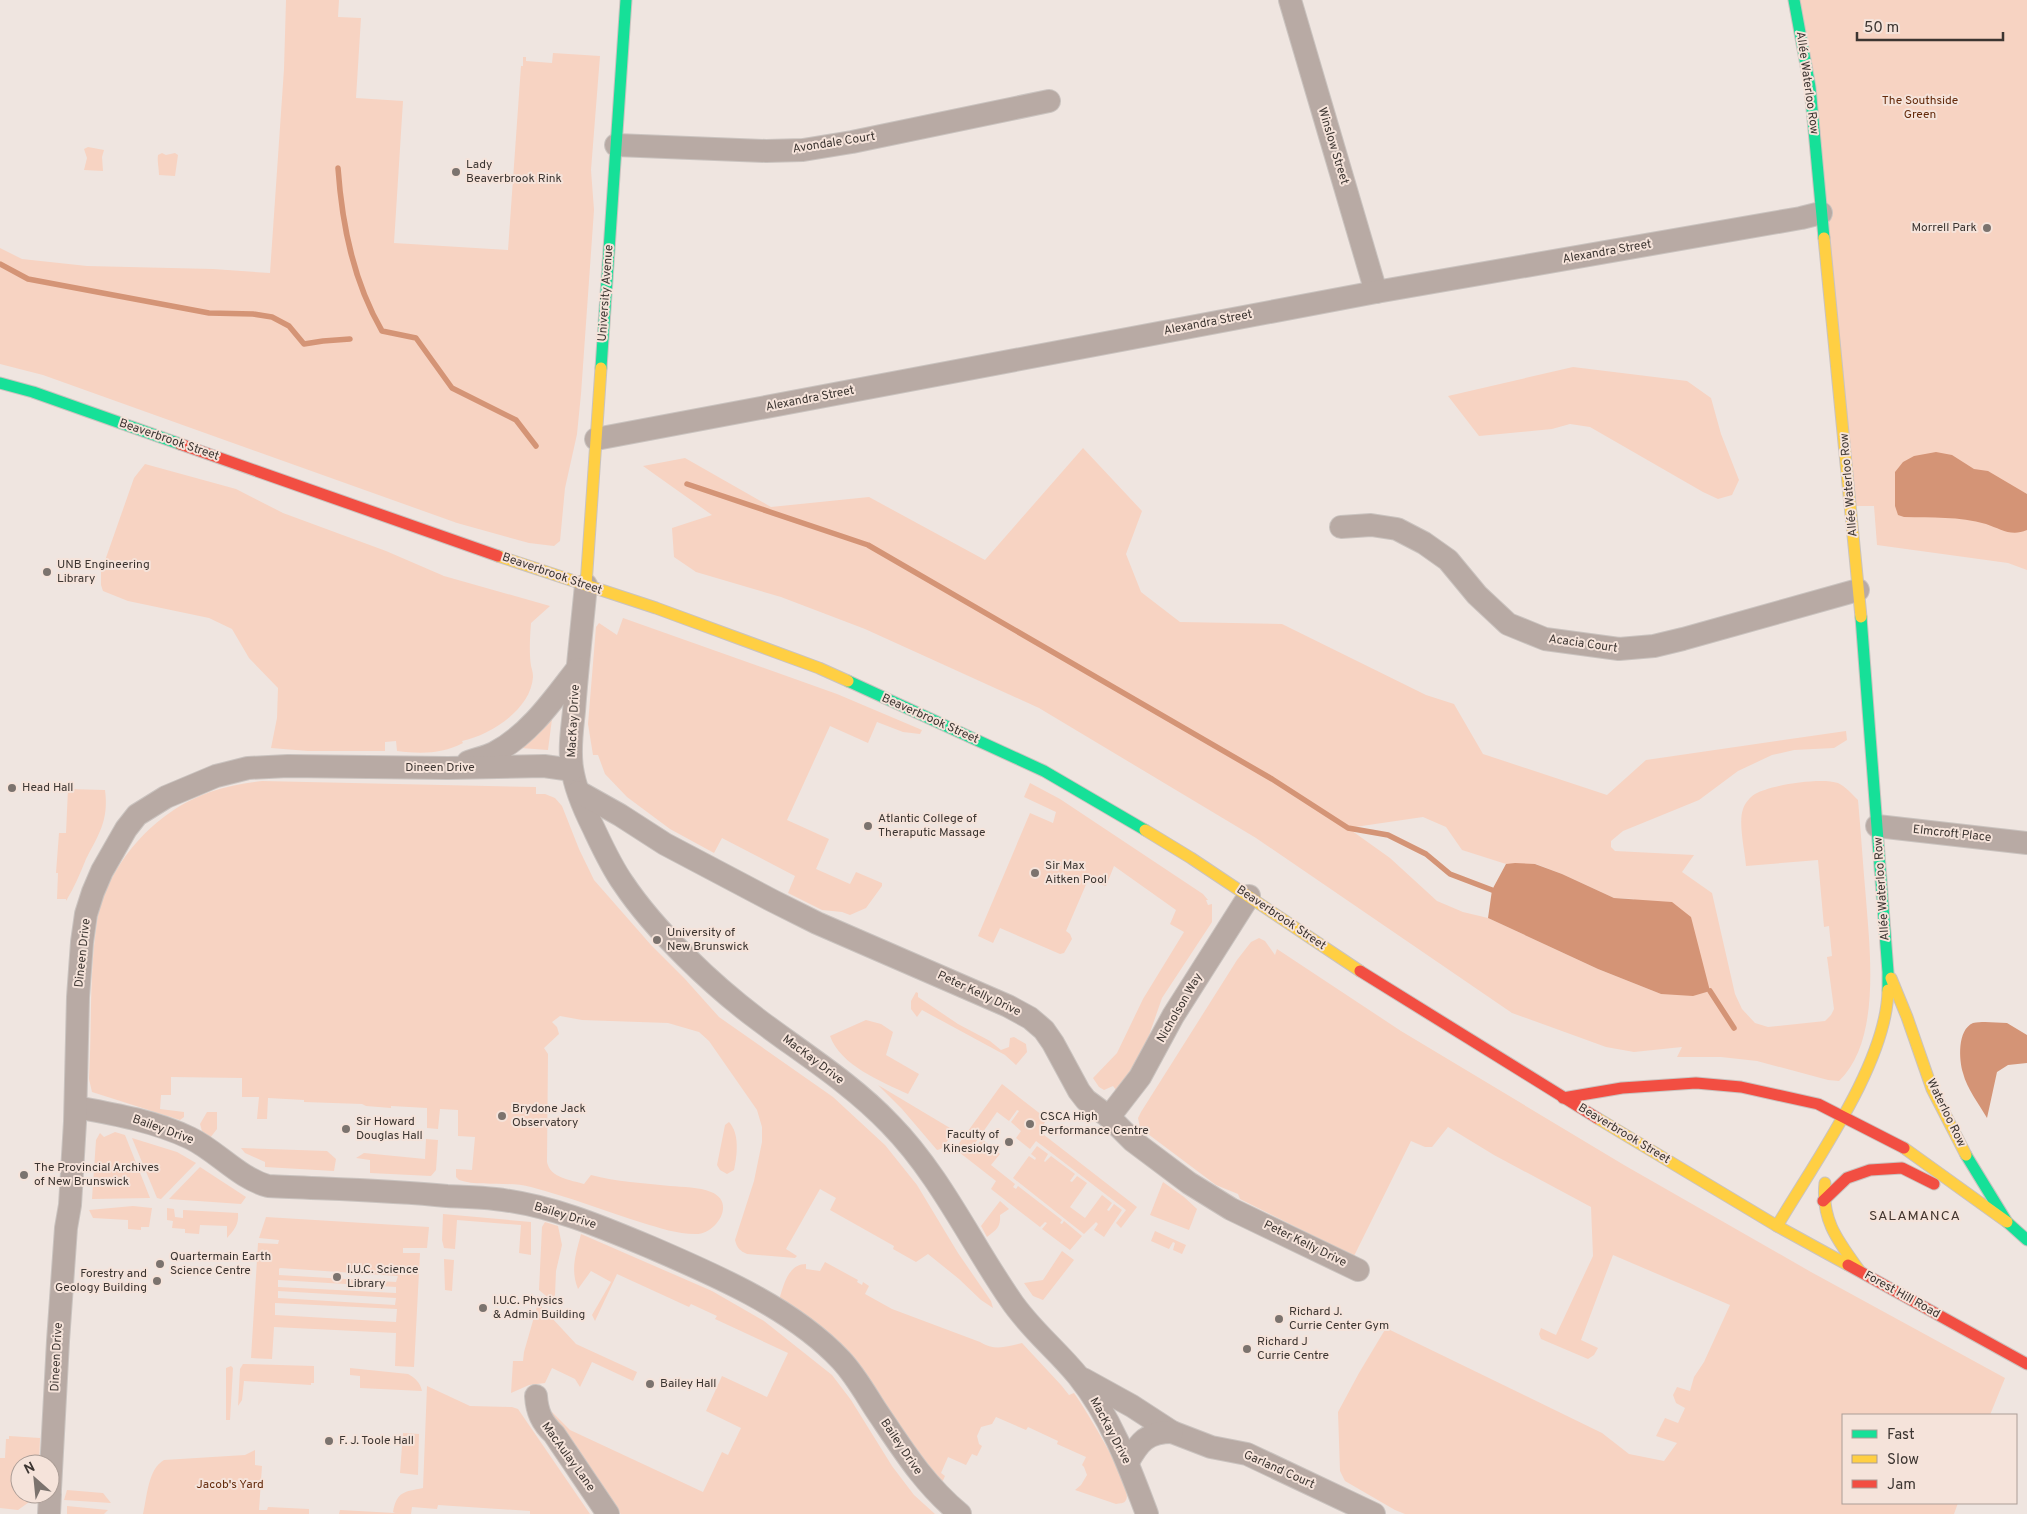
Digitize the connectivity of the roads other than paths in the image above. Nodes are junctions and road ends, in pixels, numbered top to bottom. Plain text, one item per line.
1 (626, 0) edge
2 (1290, 0) edge
3 (1794, 0) edge
4 (1049, 101) dead end
5 (616, 145) junction
6 (1821, 213) junction
7 (1376, 292) junction
8 (0, 383) edge
9 (596, 439) junction
10 (1341, 527) dead end
11 (586, 585) junction
12 (1858, 590) junction
13 (577, 669) junction
14 (448, 768) junction
15 (572, 770) junction
16 (579, 792) junction
17 (1877, 826) junction
18 (2027, 843) edge
19 (1249, 896) junction
20 (1888, 972) junction
21 (1564, 1098) junction
22 (76, 1107) junction
23 (1842, 1116) junction
24 (1109, 1117) junction
25 (1823, 1202) junction
26 (2007, 1222) junction
27 (1777, 1226) junction
28 (2027, 1240) edge
29 (1358, 1270) dead end
30 (1859, 1270) junction
31 (2027, 1364) edge
32 (1077, 1376) junction
33 (536, 1396) dead end
34 (1172, 1432) junction
35 (52, 1454) edge
36 (1128, 1462) junction
37 (608, 1514) edge
38 (960, 1514) edge
39 (1147, 1514) edge
40 (1374, 1514) edge

1 - 5 street, University Avenue
2 - 7 street, Winslow Street
3 - 6 street, Allée Waterloo Row
4 - 5 street, Avondale Court
5 - 9 street, University Avenue
6 - 7 street, Alexandra Street
6 - 12 street, Allée Waterloo Row
7 - 9 street, Alexandra Street
8 - 11 street, Beaverbrook Street
9 - 11 street, University Avenue
10 - 12 street, Acacia Court
11 - 13 street, MacKay Drive
11 - 19 street, Beaverbrook Street
12 - 17 street, Allée Waterloo Row
13 - 14 street
13 - 15 street, MacKay Drive
14 - 15 street, Dineen Drive
14 - 22 street, Dineen Drive
15 - 16 street, MacKay Drive
16 - 24 street, Peter Kelly Drive
16 - 32 street, MacKay Drive
17 - 18 street, Elmcroft Place
17 - 20 street, Allée Waterloo Row
19 - 21 street, Beaverbrook Street
19 - 24 street, Nicholson Way
20 - 23 street
20 - 26 street, Waterloo Row
21 - 23 street
21 - 27 street, Beaverbrook Street
22 - 35 street, Dineen Drive
22 - 38 street, Bailey Drive
23 - 25 street
23 - 26 street
23 - 27 street
24 - 29 street, Peter Kelly Drive
25 - 26 street
25 - 30 street
26 - 28 street, Waterloo Row
27 - 30 street, Forest Hill Road
30 - 31 street, Forest Hill Road
32 - 34 street, Garland Court
32 - 36 street, MacKay Drive
33 - 37 street, MacAulay Lane
34 - 36 street
34 - 40 street, Garland Court
36 - 39 street, MacKay Drive

